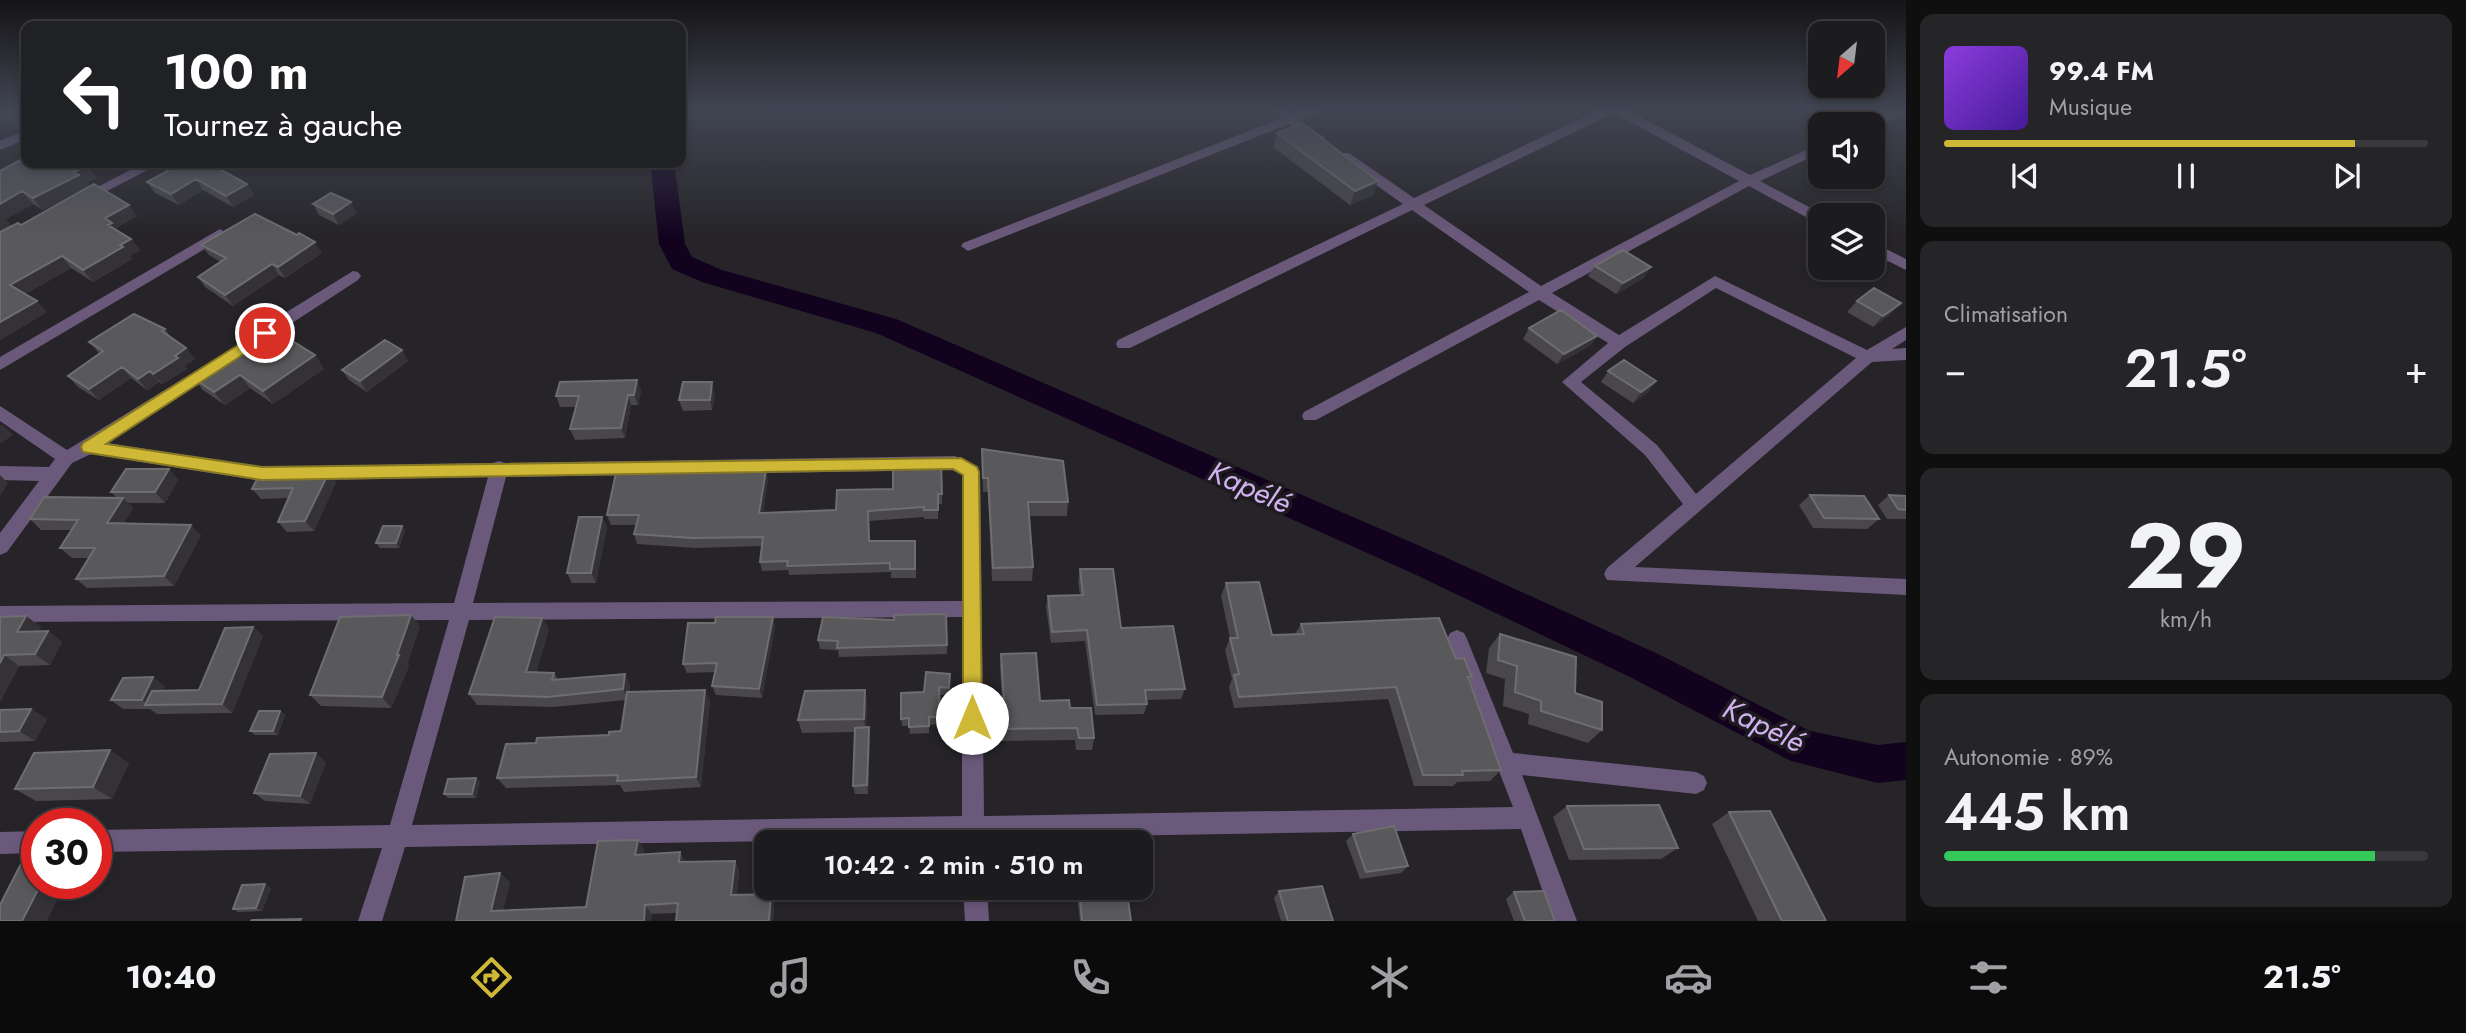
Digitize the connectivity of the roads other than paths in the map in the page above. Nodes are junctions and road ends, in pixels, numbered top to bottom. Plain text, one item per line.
1 (1194, 151) edge
2 (1338, 151) edge
3 (1522, 151) edge
4 (1693, 151) edge
5 (1808, 154) edge
6 (144, 168) edge
7 (1749, 181) junction
8 (1411, 203) junction
9 (69, 205) edge
10 (1808, 213) edge
11 (236, 225) edge
12 (968, 246) dead end
13 (1885, 254) edge
14 (1906, 265) edge
15 (353, 276) dead end
16 (1540, 293) junction
17 (1906, 333) edge
18 (1619, 343) junction
19 (1124, 344) dead end
20 (1906, 354) edge
21 (1868, 357) junction
22 (0, 364) edge
23 (0, 412) edge
24 (1310, 416) dead end
25 (89, 447) junction
26 (66, 458) junction
27 (499, 468) junction
28 (0, 473) edge
29 (54, 474) junction
30 (1694, 505) junction
31 (0, 547) edge
32 (1906, 587) edge
33 (972, 609) junction
34 (462, 611) junction
35 (0, 614) edge
36 (1457, 639) dead end
37 (1507, 763) junction
38 (1696, 783) dead end
39 (1528, 818) junction
40 (973, 830) edge
41 (1136, 830) edge
42 (399, 835) junction
43 (754, 835) edge
44 (112, 841) edge
45 (21, 842) edge
46 (0, 843) edge
47 (976, 900) edge
48 (370, 921) edge
49 (977, 921) edge
50 (1565, 921) edge

1 - 12 street
2 - 8 street
3 - 8 street
4 - 7 street
5 - 7 street
6 - 9 street
7 - 10 street
7 - 16 street
8 - 16 street
8 - 19 street
11 - 22 street
13 - 14 street
15 - 25 street
16 - 18 street
16 - 24 street
17 - 21 street
18 - 21 street
18 - 30 street
20 - 21 street
21 - 30 street
23 - 26 street
25 - 26 street
25 - 27 street
26 - 29 street
27 - 33 street
27 - 34 street
28 - 29 street
29 - 31 street
30 - 32 street
33 - 34 street
33 - 40 street
34 - 35 street
34 - 42 street
36 - 37 street
37 - 38 street
37 - 39 street
39 - 41 street
39 - 50 street
42 - 43 street
42 - 44 street
42 - 48 street
45 - 46 street
47 - 49 street

